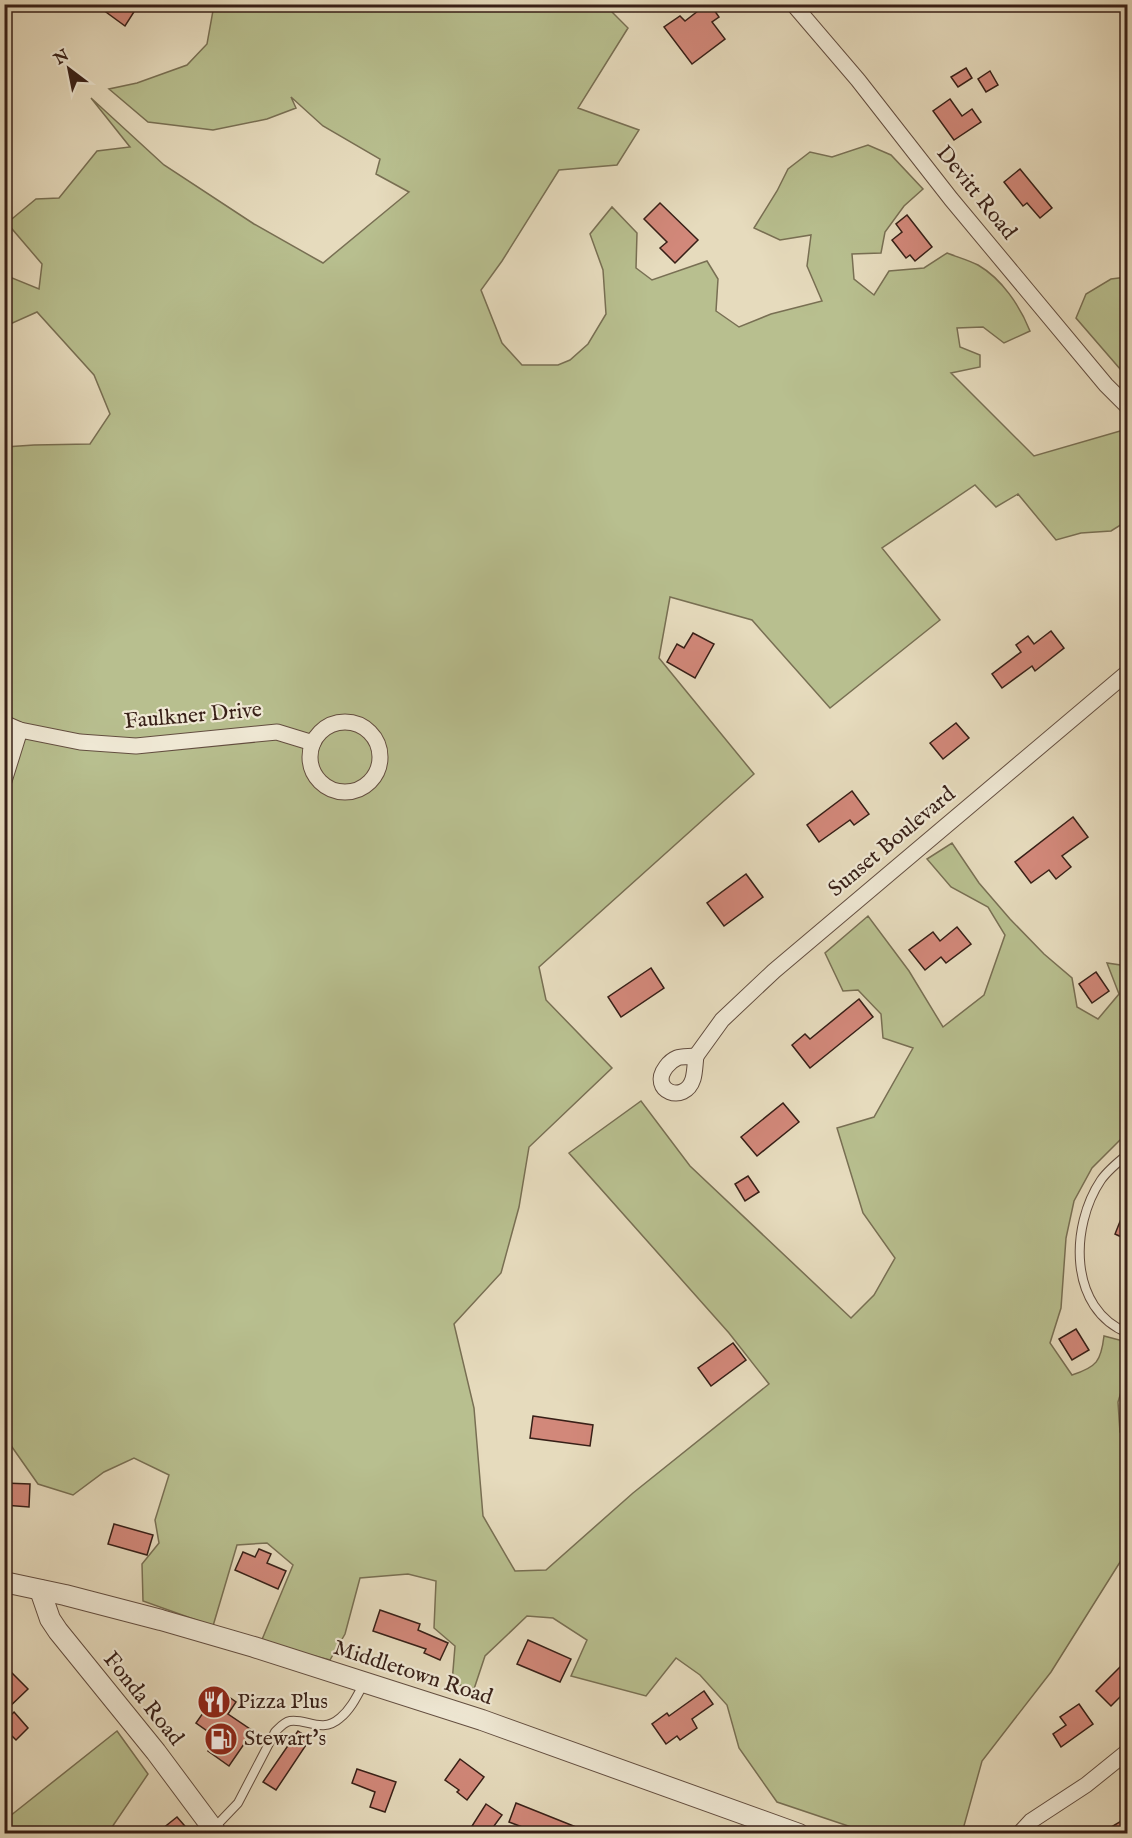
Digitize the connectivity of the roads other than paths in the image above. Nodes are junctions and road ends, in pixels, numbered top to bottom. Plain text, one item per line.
1 (793, 4) edge
2 (1128, 407) edge
3 (1128, 672) edge
4 (4, 723) edge
5 (20, 730) junction
6 (313, 743) junction
7 (4, 781) edge
8 (696, 1056) dead end
9 (1128, 1154) edge
10 (1128, 1333) edge
11 (4, 1582) edge
12 (40, 1590) junction
13 (364, 1683) junction
14 (1128, 1751) edge
15 (215, 1831) edge
16 (799, 1833) edge
17 (1019, 1833) edge

1 - 2 street, Devitt Road
3 - 8 street, Sunset Boulevard
4 - 5 street, Faulkner Drive
5 - 6 street, Faulkner Drive
5 - 7 street
6 - 6 street
9 - 10 lane
11 - 12 street, Middletown Road
12 - 13 street, Middletown Road
12 - 15 street, Fonda Road
13 - 15 lane
13 - 16 street, Middletown Road
14 - 17 street

